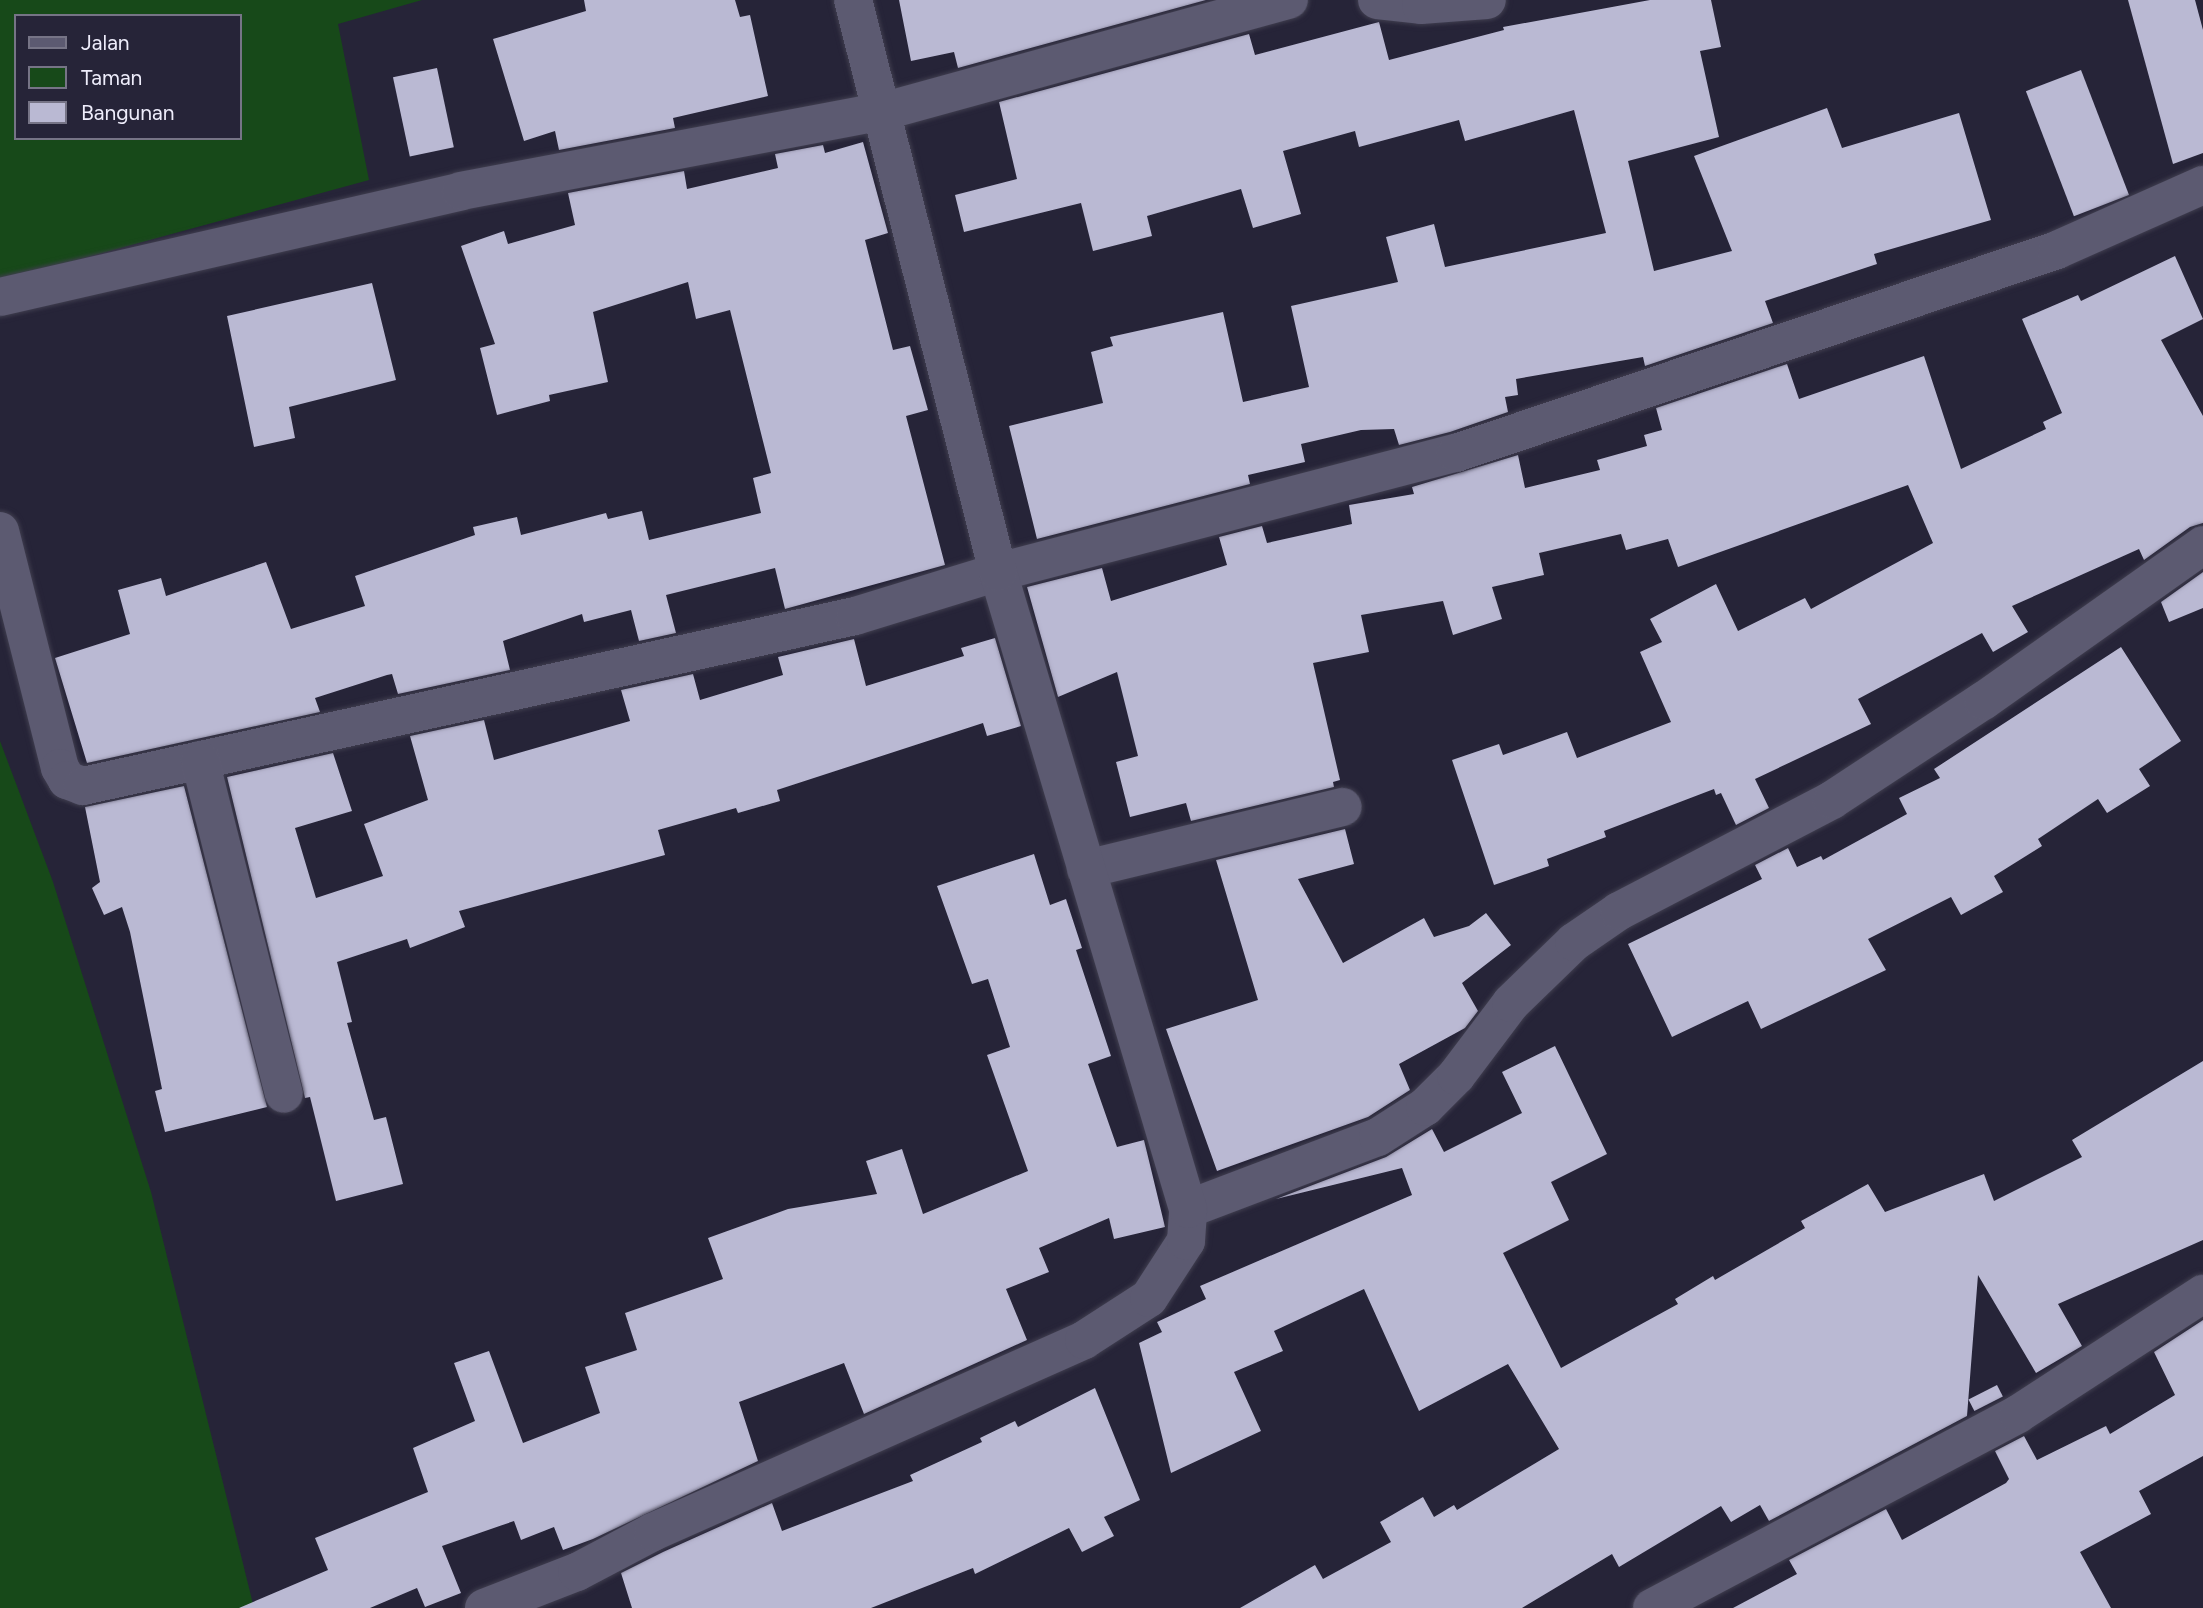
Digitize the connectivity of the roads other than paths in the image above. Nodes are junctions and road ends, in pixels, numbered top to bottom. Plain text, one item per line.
1 (853, 0) edge
2 (1289, 0) edge
3 (1377, 0) edge
4 (1487, 0) edge
5 (884, 111) junction
6 (2203, 185) edge
7 (0, 297) edge
8 (0, 531) edge
9 (2203, 545) edge
10 (998, 572) junction
11 (200, 760) junction
12 (1343, 807) dead end
13 (1086, 869) junction
14 (284, 1094) dead end
15 (1188, 1209) junction
16 (2203, 1294) edge
17 (484, 1608) edge
18 (1652, 1608) edge

1 - 5 street
2 - 5 street
3 - 4 street
5 - 7 street
5 - 10 street
6 - 10 street
8 - 11 street
9 - 15 street
10 - 11 street
10 - 13 street
11 - 14 street
12 - 13 street
13 - 15 street
15 - 17 street
16 - 18 street

